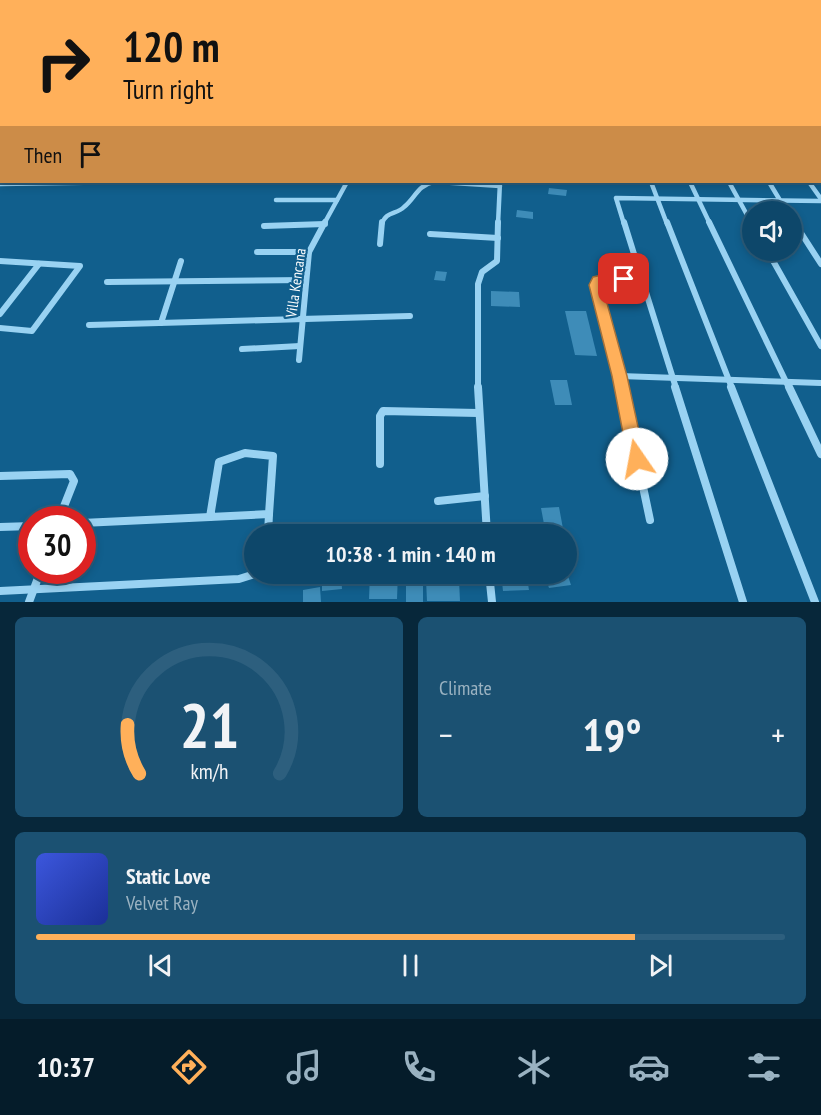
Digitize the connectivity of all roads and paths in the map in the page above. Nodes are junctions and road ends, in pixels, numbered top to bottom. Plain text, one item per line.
1 (67, 183) edge
2 (346, 183) edge
3 (429, 183) edge
4 (469, 183) edge
5 (651, 183) edge
6 (690, 183) edge
7 (730, 183) edge
8 (771, 183) edge
9 (810, 183) edge
10 (0, 184) edge
11 (500, 184) edge
12 (656, 197) junction
13 (697, 198) junction
14 (738, 199) junction
15 (276, 200) dead end
16 (337, 200) junction
17 (780, 200) junction
18 (821, 200) edge
19 (742, 206) edge
20 (325, 224) junction
21 (264, 226) dead end
22 (429, 234) dead end
23 (802, 235) edge
24 (498, 238) junction
25 (380, 244) dead end
26 (257, 252) dead end
27 (309, 252) junction
28 (0, 261) edge
29 (181, 261) dead end
30 (773, 261) edge
31 (39, 264) junction
32 (821, 264) edge
33 (306, 280) junction
34 (643, 280) junction
35 (107, 282) dead end
36 (176, 282) junction
37 (0, 314) edge
38 (410, 316) dead end
39 (303, 319) junction
40 (161, 323) junction
41 (89, 325) dead end
42 (0, 328) edge
43 (300, 346) junction
44 (821, 346) edge
45 (242, 349) dead end
46 (299, 360) dead end
47 (620, 376) junction
48 (674, 378) junction
49 (729, 380) junction
50 (787, 382) junction
51 (821, 383) edge
52 (478, 413) junction
53 (821, 454) edge
54 (380, 464) dead end
55 (0, 476) edge
56 (485, 495) junction
57 (438, 501) dead end
58 (64, 506) edge
59 (269, 514) junction
60 (210, 517) junction
61 (650, 520) dead end
62 (96, 523) edge
63 (268, 524) edge
64 (486, 524) edge
65 (18, 526) edge
66 (0, 527) edge
67 (244, 577) edge
68 (35, 584) edge
69 (490, 584) edge
70 (34, 588) junction
71 (0, 591) edge
72 (29, 602) edge
73 (492, 602) edge
74 (743, 602) edge
75 (815, 602) edge

1 - 10 street
2 - 16 street, Villa Kencana
3 - 25 street
4 - 11 street
5 - 12 street
6 - 13 street
7 - 14 street
8 - 17 street
9 - 18 street
11 - 24 street
12 - 13 street
12 - 34 street
12 - 49 street
13 - 14 street
13 - 50 street
14 - 17 street
14 - 19 street
15 - 16 street
16 - 20 street, Villa Kencana
17 - 18 street
20 - 21 street
20 - 27 street, Villa Kencana
22 - 24 street
23 - 32 street
24 - 52 street
26 - 27 street
27 - 33 street, Villa Kencana
28 - 31 street
29 - 36 street
30 - 44 street
31 - 37 street
31 - 42 street
33 - 36 street
33 - 39 street, Villa Kencana
34 - 47 street
34 - 48 street
35 - 36 street
36 - 40 street
38 - 39 street
39 - 40 street
39 - 43 street, Villa Kencana
40 - 41 street
43 - 45 street
43 - 46 street, Villa Kencana
47 - 48 street
47 - 61 street
48 - 49 street
48 - 74 street
49 - 50 street
49 - 75 street
50 - 51 street
50 - 53 street
52 - 54 street
52 - 56 street
55 - 58 street
56 - 57 street
56 - 64 street
59 - 60 street
59 - 60 street
59 - 63 street
60 - 62 street
65 - 66 street
67 - 70 street
68 - 70 street
69 - 73 street
70 - 71 street
70 - 72 street

